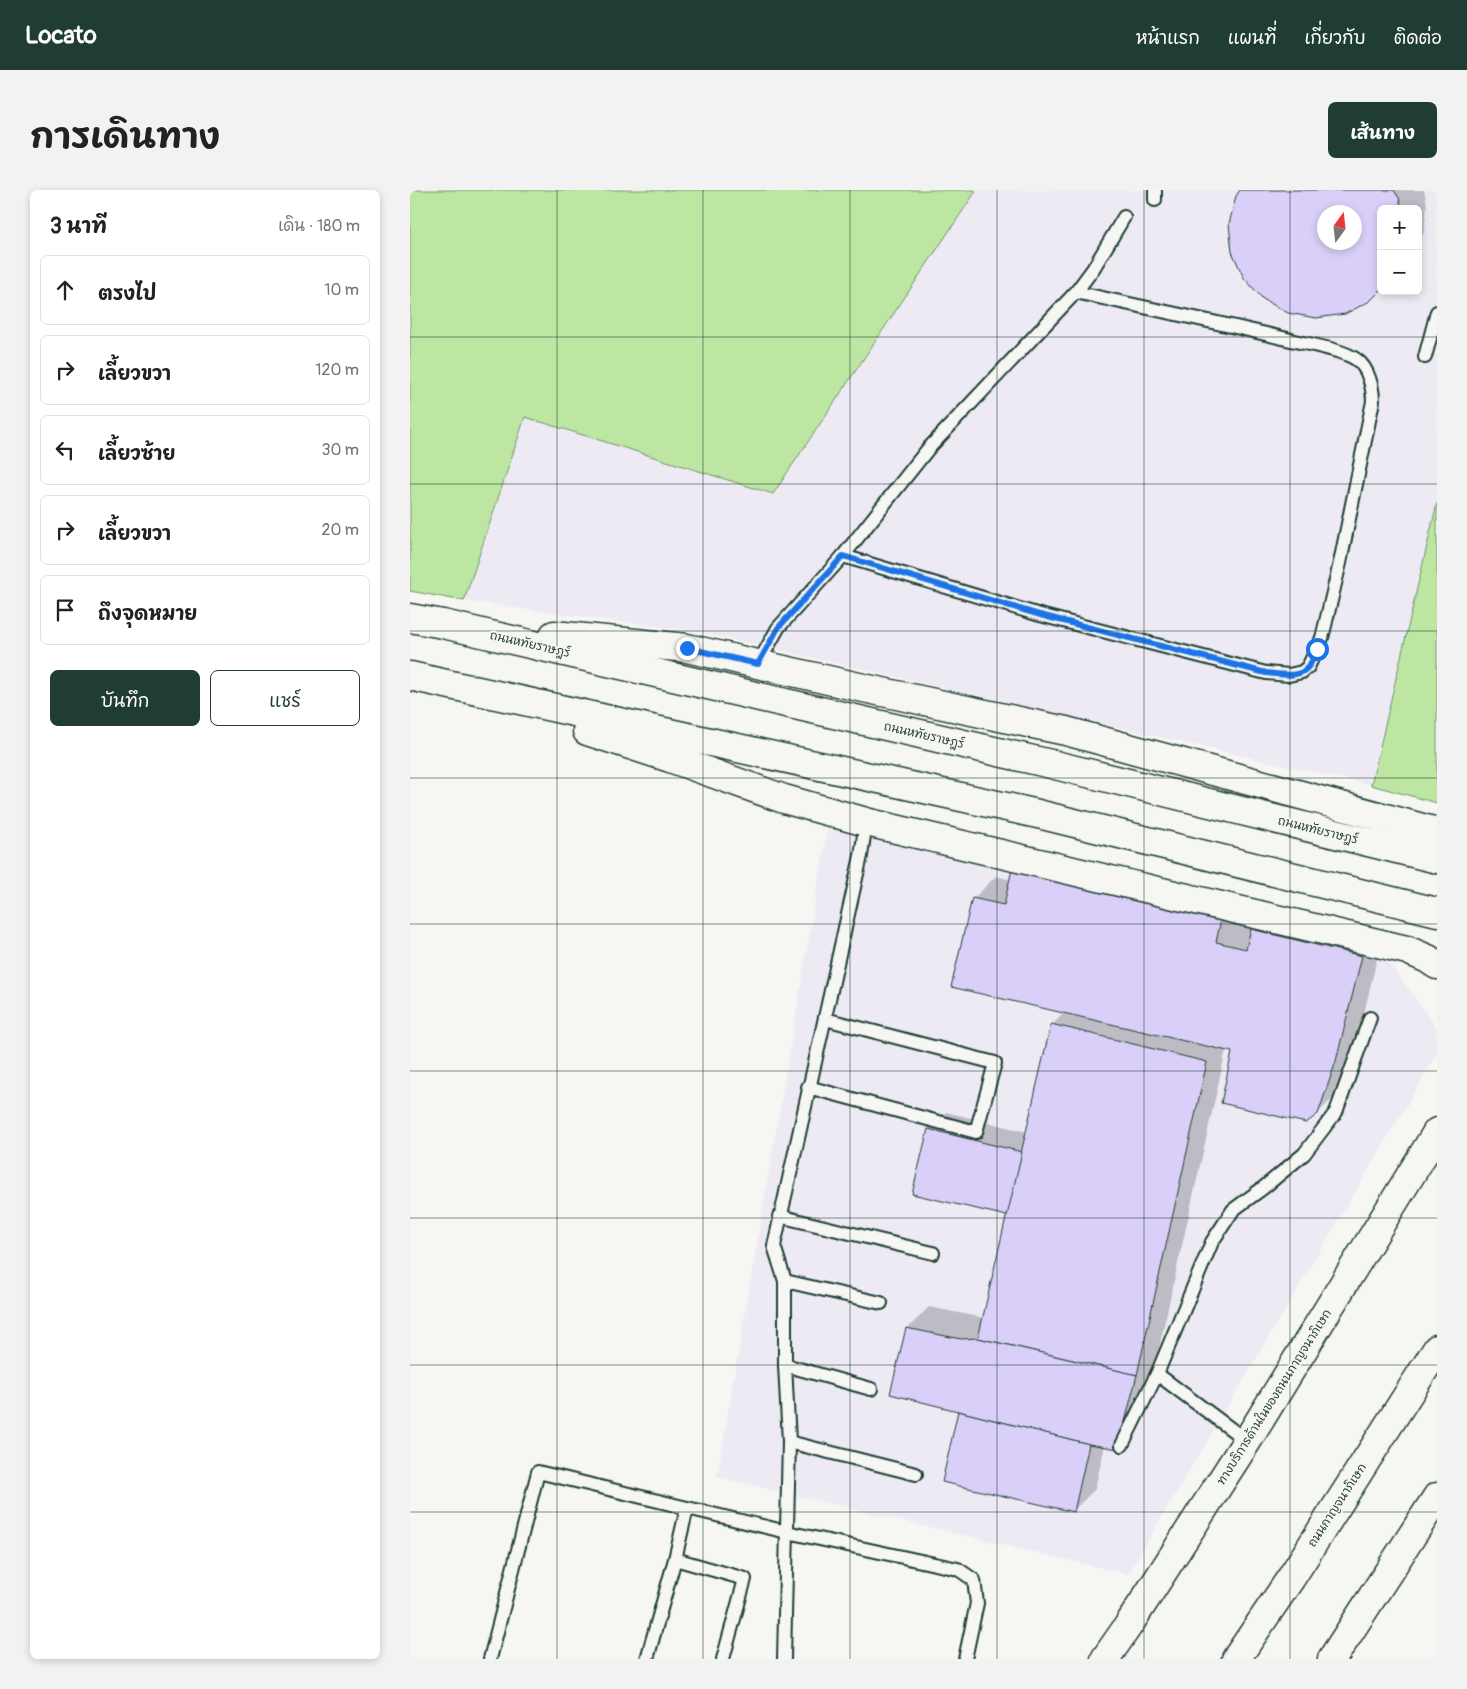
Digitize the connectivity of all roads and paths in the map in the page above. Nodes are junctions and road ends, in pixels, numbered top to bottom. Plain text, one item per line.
1 (1124, 217) dead end
2 (1076, 292) junction
3 (1437, 312) edge
4 (1426, 357) dead end
5 (843, 556) junction
6 (410, 618) edge
7 (442, 624) junction
8 (758, 664) junction
9 (418, 678) edge
10 (866, 822) junction
11 (1437, 832) edge
12 (1437, 859) edge
13 (1437, 912) edge
14 (1437, 965) edge
15 (1370, 1018) dead end
16 (825, 1019) junction
17 (808, 1087) junction
18 (1437, 1132) edge
19 (779, 1216) junction
20 (932, 1253) dead end
21 (785, 1281) junction
22 (881, 1303) dead end
23 (1437, 1349) edge
24 (785, 1365) junction
25 (1157, 1374) junction
26 (871, 1389) dead end
27 (1247, 1441) junction
28 (789, 1442) junction
29 (1122, 1445) dead end
30 (916, 1474) dead end
31 (1437, 1497) edge
32 (687, 1508) junction
33 (787, 1532) junction
34 (675, 1559) junction
35 (490, 1659) edge
36 (648, 1659) edge
37 (723, 1659) edge
38 (784, 1659) edge
39 (965, 1659) edge
40 (1105, 1659) edge
41 (1236, 1659) edge
42 (1332, 1659) edge

1 - 2 lane
2 - 5 lane
2 - 5 lane
3 - 4 lane
5 - 8 lane
6 - 7 main road, ถนนหทัยราษฎร์
7 - 8 main road
7 - 12 main road, ถนนหทัยราษฎร์
8 - 11 main road
9 - 10 main road
9 - 13 main road
10 - 14 main road
10 - 16 lane
15 - 25 lane
16 - 17 lane
16 - 17 lane
17 - 19 lane
18 - 27 main road, ทางบริการด้านในของถนนกาญจนาภิเษก
19 - 20 lane
19 - 21 lane
21 - 22 lane
21 - 24 lane
23 - 41 main road, ถนนกาญจนาภิเษก
24 - 26 lane
24 - 28 lane
25 - 27 lane
25 - 29 lane
27 - 40 main road, ทางบริการด้านในของถนนกาญจนาภิเษก
28 - 30 lane
28 - 33 lane
31 - 42 main road
32 - 33 lane
32 - 34 lane
32 - 35 lane
33 - 38 lane
33 - 39 lane
34 - 36 lane
34 - 37 lane

